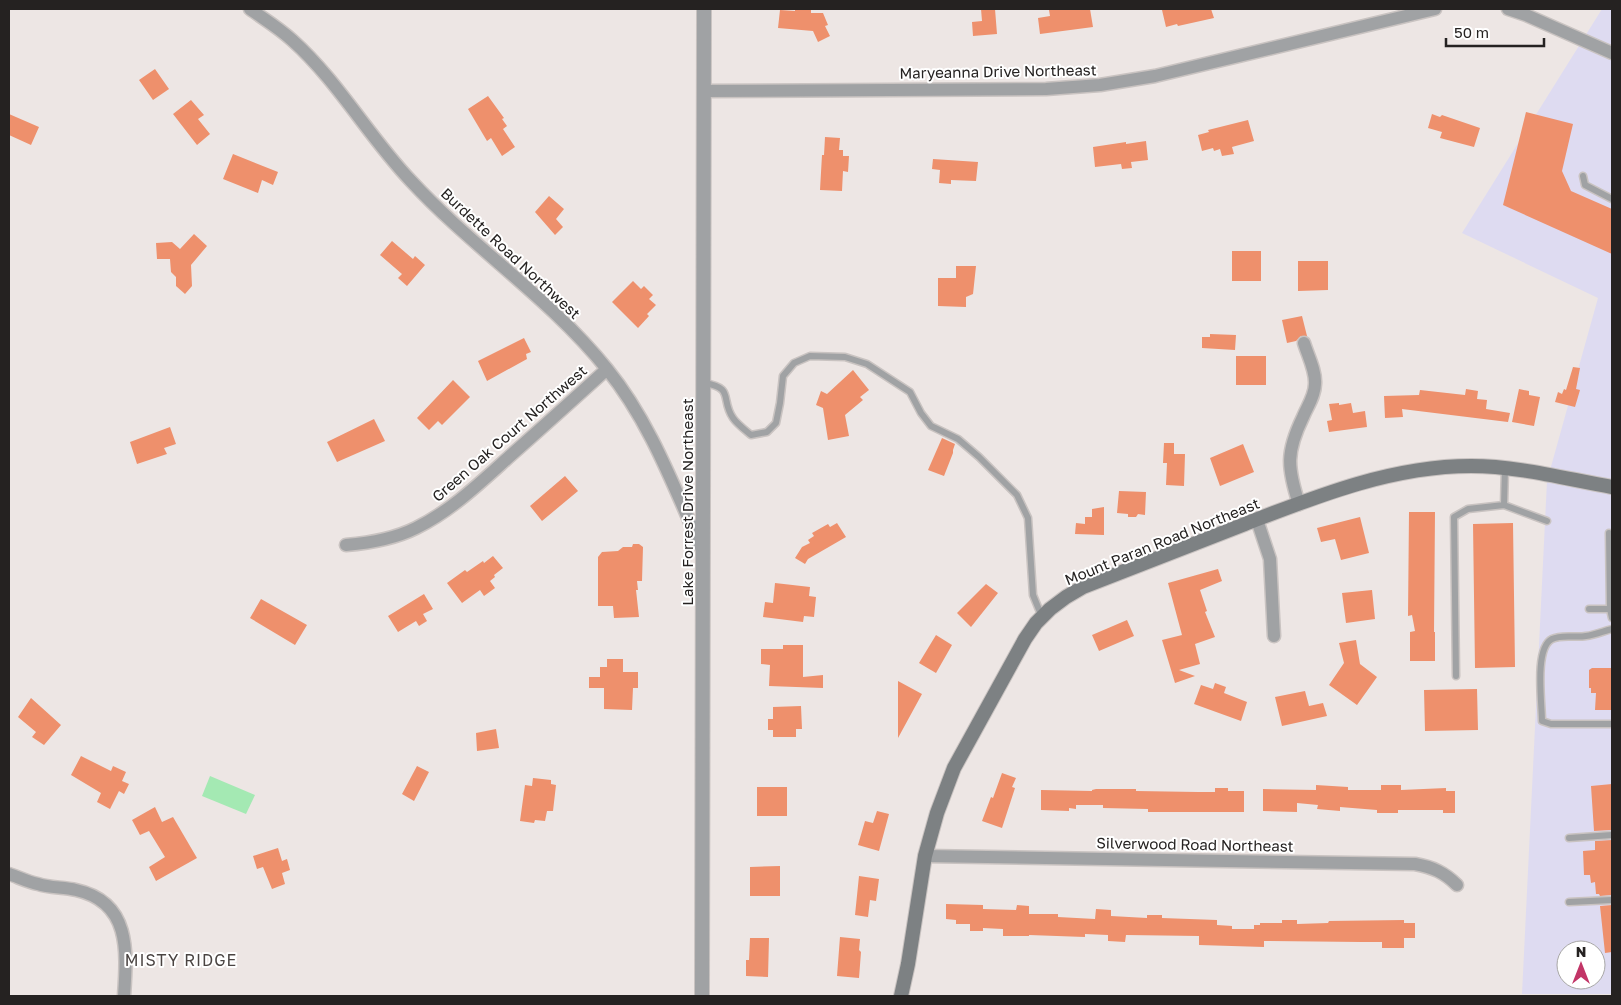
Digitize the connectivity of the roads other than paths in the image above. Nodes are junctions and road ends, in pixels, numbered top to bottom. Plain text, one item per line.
1 (250, 9) edge
2 (704, 9) edge
3 (1435, 9) edge
4 (1508, 9) edge
5 (1612, 53) edge
6 (704, 91) junction
7 (1583, 176) dead end
8 (1612, 199) edge
9 (1304, 343) dead end
10 (607, 369) junction
11 (704, 383) junction
12 (1505, 468) junction
13 (1612, 487) edge
14 (1299, 504) junction
15 (1504, 505) junction
16 (1258, 520) junction
17 (1547, 521) dead end
18 (1609, 532) dead end
19 (346, 546) dead end
20 (704, 555) junction
21 (1588, 609) dead end
22 (1610, 609) junction
23 (1042, 617) junction
24 (1612, 618) edge
25 (1612, 629) edge
26 (1274, 636) dead end
27 (1456, 676) dead end
28 (1612, 724) edge
29 (1612, 834) edge
30 (1568, 838) dead end
31 (925, 856) junction
32 (9, 874) edge
33 (1457, 885) dead end
34 (1612, 900) edge
35 (1568, 902) dead end
36 (124, 996) edge
37 (702, 996) edge
38 (901, 996) edge

1 - 10 street, Burdette Road Northwest
2 - 6 street, Lake Forrest Drive Northeast
3 - 6 street, Maryeanna Drive Northeast
4 - 5 street
6 - 11 street, Lake Forrest Drive Northeast
7 - 8 lane
9 - 14 street
10 - 19 street, Green Oak Court Northwest
10 - 20 street, Burdette Road Northwest
11 - 20 street, Lake Forrest Drive Northeast
11 - 23 lane
12 - 13 main road, Mount Paran Road Northeast
12 - 14 main road, Mount Paran Road Northeast
12 - 15 lane
14 - 16 main road, Mount Paran Road Northeast
15 - 17 lane
15 - 27 lane
16 - 23 main road, Mount Paran Road Northeast
16 - 26 street
18 - 22 lane
20 - 37 street, Lake Forrest Drive Northeast
21 - 22 lane
22 - 24 lane
23 - 31 main road, Mount Paran Road Northeast
25 - 28 lane
29 - 30 lane
31 - 33 street, Silverwood Road Northeast
31 - 38 main road, Mount Paran Road Northeast
32 - 36 street
34 - 35 lane

